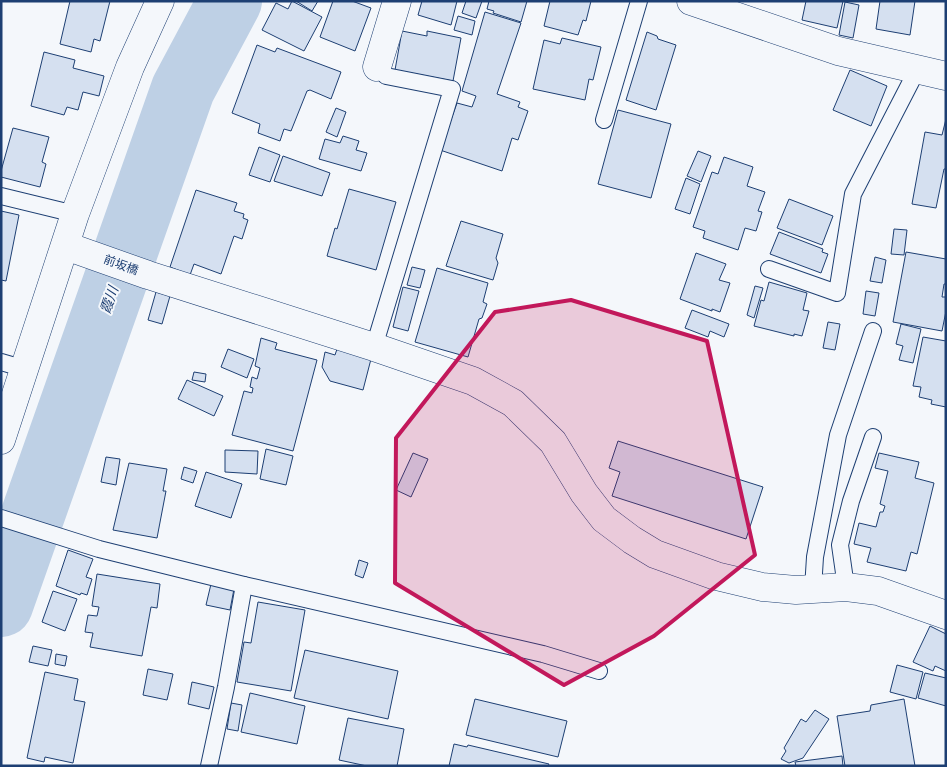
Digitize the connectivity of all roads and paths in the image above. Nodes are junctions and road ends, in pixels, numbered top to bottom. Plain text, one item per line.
1 (160, 1) edge
2 (397, 1) edge
3 (639, 1) edge
4 (691, 1) edge
5 (377, 67) joint
6 (917, 70) junction
7 (946, 76) edge
8 (604, 120) dead end
9 (1, 196) edge
10 (75, 214) junction
11 (66, 246) junction
12 (768, 269) dead end
13 (873, 331) dead end
14 (374, 347) junction
15 (13, 366) edge
16 (873, 437) dead end
17 (1, 440) edge
18 (4, 519) edge
19 (244, 585) junction
20 (846, 587) junction
21 (813, 589) junction
22 (946, 615) edge
23 (599, 671) dead end
24 (209, 766) edge

1 - 10 street
2 - 5 street
3 - 8 lane
4 - 6 street
5 - 14 lane
6 - 7 street
6 - 12 lane
9 - 10 lane
10 - 11 street
11 - 14 street, 前坂橋
11 - 15 street
13 - 21 lane
14 - 21 street, 前坂橋
15 - 17 street
16 - 20 lane
18 - 19 lane
19 - 23 lane
19 - 24 lane
20 - 21 street, 前坂橋
20 - 22 street, 前坂橋

